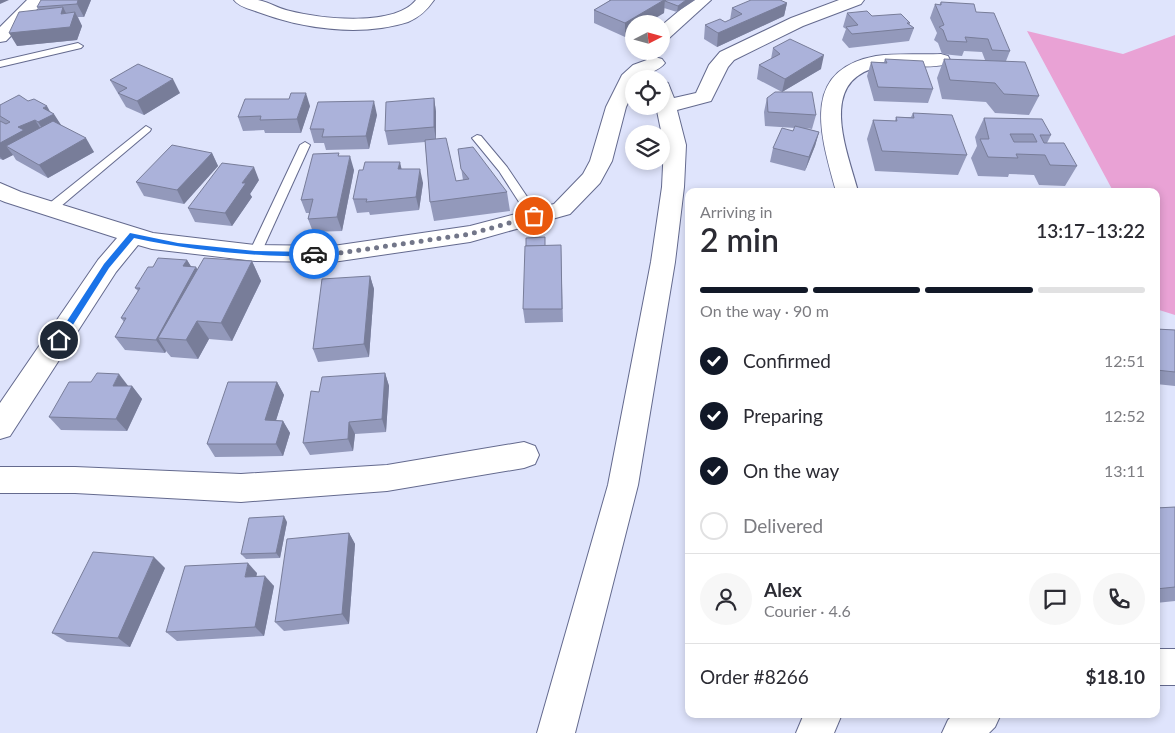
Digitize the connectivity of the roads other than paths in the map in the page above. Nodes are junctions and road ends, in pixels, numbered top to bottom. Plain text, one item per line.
1 (37, 0) edge
2 (244, 0) edge
3 (426, 0) edge
4 (702, 0) edge
5 (855, 0) edge
6 (670, 28) edge
7 (0, 37) edge
8 (78, 46) dead end
9 (941, 60) dead end
10 (0, 64) edge
11 (670, 82) edge
12 (625, 88) edge
13 (668, 115) edge
14 (146, 129) dead end
15 (477, 138) dead end
16 (305, 145) dead end
17 (847, 188) edge
18 (0, 190) edge
19 (50, 209) junction
20 (534, 216) junction
21 (133, 235) junction
22 (255, 253) junction
23 (0, 427) edge
24 (524, 456) dead end
25 (0, 480) edge
26 (1160, 667) edge
27 (1175, 667) edge
28 (821, 718) edge
29 (978, 718) edge
30 (556, 733) edge
31 (815, 733) edge
32 (962, 733) edge

1 - 7 street
2 - 3 street
4 - 6 street
5 - 11 street
8 - 10 lane
9 - 17 street
12 - 20 street
13 - 30 street
14 - 19 lane
15 - 20 lane
16 - 22 lane
18 - 19 street
19 - 21 street
20 - 22 street
21 - 22 street
21 - 23 street
24 - 25 street
26 - 27 street
28 - 31 street
29 - 32 street

